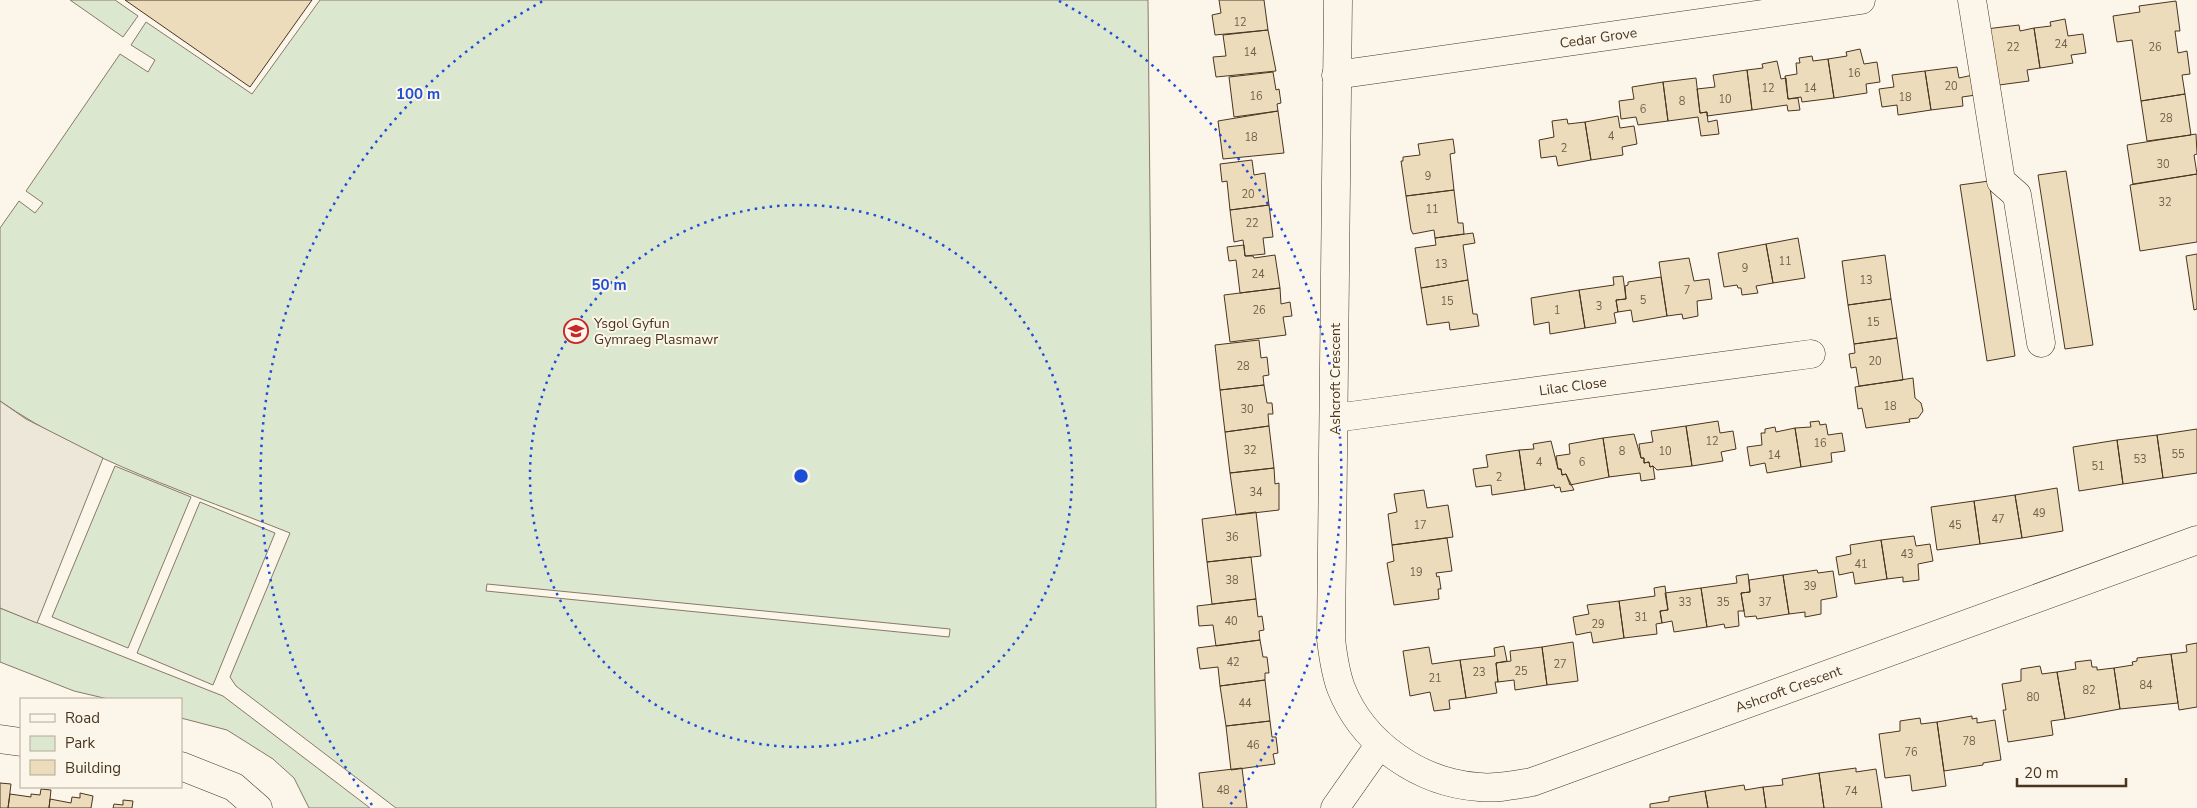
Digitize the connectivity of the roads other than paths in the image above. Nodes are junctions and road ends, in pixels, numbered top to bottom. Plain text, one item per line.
1 (1338, 0) edge
2 (1861, 0) edge
3 (1972, 0) edge
4 (1336, 75) junction
5 (2040, 343) dead end
6 (1811, 354) dead end
7 (1335, 418) junction
8 (2197, 540) edge
9 (0, 739) edge
10 (20, 742) edge
11 (1380, 744) junction
12 (182, 766) edge
13 (258, 808) edge
14 (1335, 808) edge

1 - 4 street, Ashcroft Crescent
2 - 4 street, Cedar Grove
3 - 5 street
4 - 7 street, Ashcroft Crescent
6 - 7 street, Lilac Close
7 - 11 street, Ashcroft Crescent
8 - 11 street, Ashcroft Crescent
9 - 10 street
11 - 14 street
12 - 13 street

